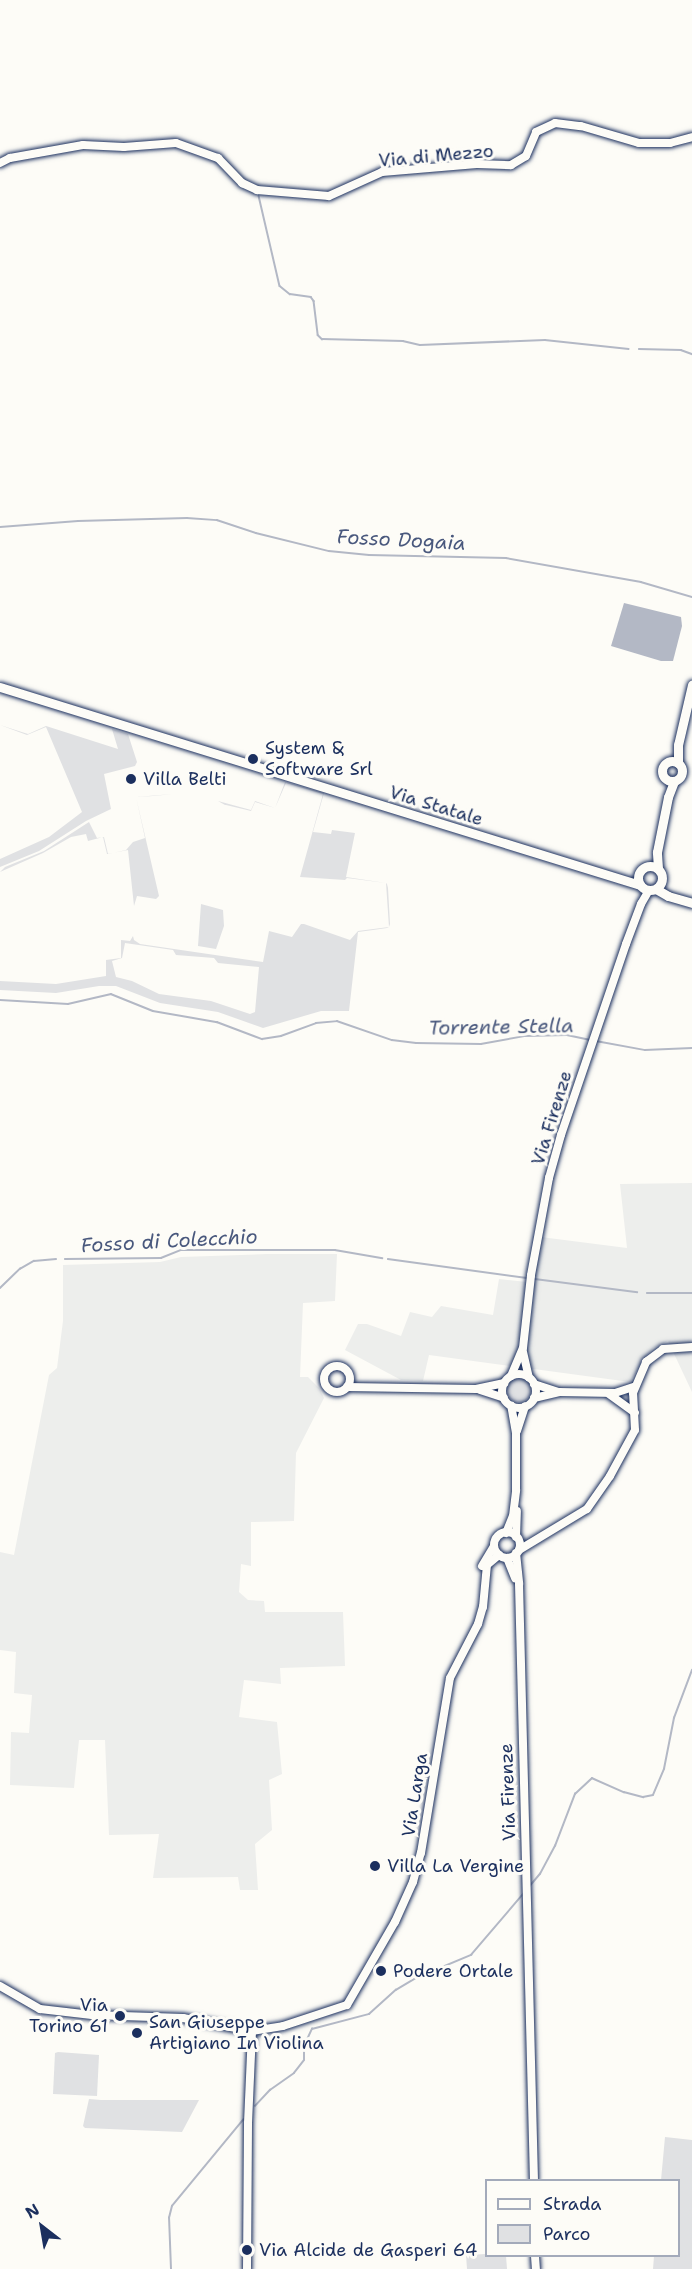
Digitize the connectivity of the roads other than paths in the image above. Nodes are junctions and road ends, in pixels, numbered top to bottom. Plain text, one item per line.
1 (692, 138) edge
2 (0, 163) edge
3 (692, 684) edge
4 (0, 687) edge
5 (674, 762) junction
6 (670, 780) junction
7 (653, 867) junction
8 (639, 873) junction
9 (622, 881) junction
10 (649, 887) junction
11 (692, 903) edge
12 (692, 1347) edge
13 (523, 1348) junction
14 (349, 1376) junction
15 (512, 1376) junction
16 (531, 1381) junction
17 (504, 1383) junction
18 (374, 1385) junction
19 (347, 1387) junction
20 (634, 1387) junction
21 (476, 1389) junction
22 (559, 1392) junction
23 (607, 1394) junction
24 (504, 1398) junction
25 (534, 1398) junction
26 (511, 1405) junction
27 (525, 1406) junction
28 (635, 1413) junction
29 (516, 1432) junction
30 (516, 1490) junction
31 (506, 1533) junction
32 (517, 1545) junction
33 (494, 1546) junction
34 (503, 1556) junction
35 (484, 1579) junction
36 (519, 1619) junction
37 (0, 1986) edge
38 (252, 2031) junction
39 (534, 2179) edge
40 (248, 2269) edge

1 - 2 street, Via di Mezzo
3 - 5 main road
4 - 9 main road, Via Statale
5 - 6 main road
5 - 6 main road
6 - 7 main road
7 - 8 main road
7 - 10 main road
8 - 9 main road
8 - 10 main road
9 - 10 main road, Via Statale
10 - 11 main road, Via Statale
10 - 13 street, Via Firenze
12 - 20 street
13 - 15 street, Via Firenze
13 - 16 street, Via Firenze
14 - 18 street
14 - 19 street
14 - 19 street
15 - 16 street
15 - 17 street, Via Firenze
16 - 22 street
16 - 25 street, Via Firenze
17 - 21 street
17 - 24 street
18 - 19 street
18 - 21 street
20 - 23 street
20 - 28 street
21 - 24 street
22 - 23 street
22 - 25 street
23 - 28 street
24 - 26 street
25 - 27 street, Via Firenze
26 - 27 street
26 - 29 street, Via Firenze
27 - 29 street, Via Firenze
28 - 32 street
29 - 30 street, Via Firenze
30 - 31 street, Via Firenze
30 - 32 street, Via Firenze
31 - 32 street
31 - 33 street, Via Firenze
32 - 34 street
32 - 36 street, Via Firenze
33 - 34 street, Via Firenze
33 - 35 street, Via Larga
34 - 35 street, Via Larga
34 - 36 street, Via Firenze
35 - 38 street, Via Larga
36 - 39 street, Via Firenze
37 - 38 street
38 - 40 street

